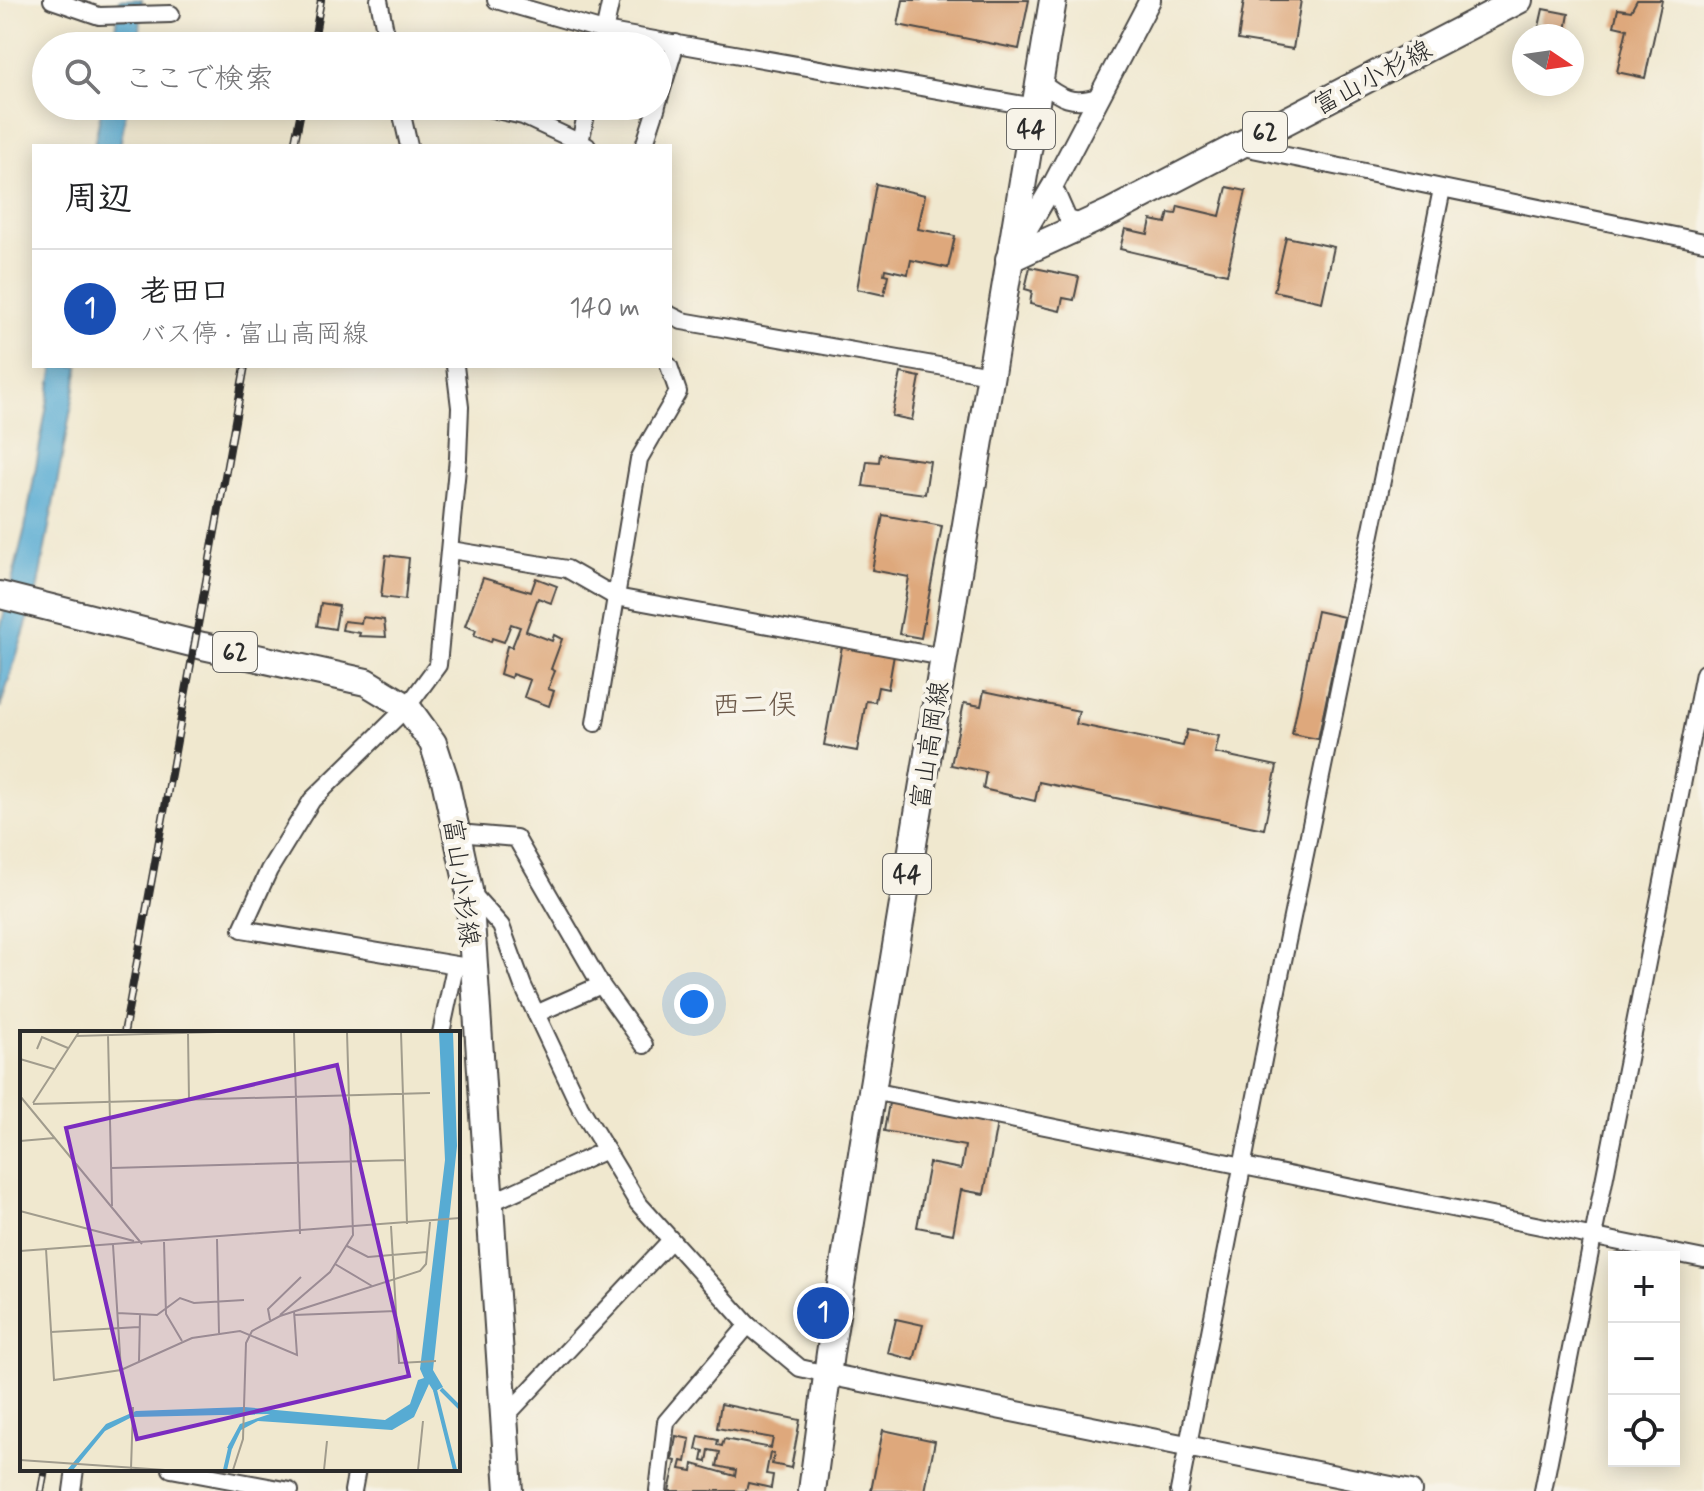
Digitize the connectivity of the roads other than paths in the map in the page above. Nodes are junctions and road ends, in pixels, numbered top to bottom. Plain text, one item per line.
1 (52, 0) edge
2 (379, 0) edge
3 (496, 0) edge
4 (611, 0) edge
5 (1053, 0) edge
6 (1150, 0) edge
7 (1519, 0) edge
8 (171, 14) dead end
9 (385, 32) edge
10 (585, 32) edge
11 (603, 32) edge
12 (672, 43) edge
13 (676, 43) junction
14 (672, 56) edge
15 (1039, 81) junction
16 (1100, 96) junction
17 (1035, 107) junction
18 (403, 120) edge
19 (532, 120) edge
20 (587, 120) edge
21 (652, 120) edge
22 (409, 144) edge
23 (584, 144) edge
24 (645, 144) edge
25 (1238, 146) junction
26 (1053, 185) junction
27 (1442, 189) junction
28 (1087, 224) junction
29 (1704, 242) edge
30 (1009, 259) junction
31 (672, 316) edge
32 (455, 368) edge
33 (670, 368) edge
34 (990, 375) junction
35 (451, 550) junction
36 (0, 595) edge
37 (616, 597) junction
38 (943, 657) junction
39 (1704, 677) edge
40 (407, 707) junction
41 (595, 723) dead end
42 (458, 833) junction
43 (469, 890) junction
44 (465, 968) junction
45 (601, 985) junction
46 (536, 1014) junction
47 (442, 1031) edge
48 (644, 1045) dead end
49 (872, 1091) junction
50 (606, 1150) junction
51 (1243, 1166) junction
52 (490, 1203) junction
53 (1592, 1236) junction
54 (671, 1240) junction
55 (1704, 1259) edge
56 (748, 1325) junction
57 (827, 1374) junction
58 (504, 1418) junction
59 (1189, 1446) junction
60 (75, 1471) edge
61 (182, 1471) edge
62 (357, 1471) edge
63 (72, 1491) edge
64 (290, 1491) edge
65 (353, 1491) edge
66 (509, 1491) edge
67 (658, 1491) edge
68 (812, 1491) edge
69 (1179, 1491) edge
70 (1411, 1491) edge
71 (1543, 1491) edge

1 - 8 street
2 - 9 street
3 - 10 street
4 - 11 street
5 - 15 main road, 富山高岡線 / 44
6 - 16 street
7 - 25 main road, 富山小杉線 / 62
12 - 13 street
13 - 14 street
13 - 17 street
15 - 16 street
15 - 17 main road, 富山高岡線 / 44
16 - 26 street
17 - 30 main road, 富山高岡線 / 44
18 - 22 street
19 - 23 street
20 - 23 street
21 - 24 street
25 - 27 street
25 - 28 main road, 富山小杉線 / 62
26 - 28 street
26 - 30 street
27 - 29 street
27 - 51 street
28 - 30 main road, 富山小杉線 / 62
30 - 34 main road, 富山高岡線 / 44
31 - 34 street
32 - 35 street
33 - 37 street
34 - 38 main road, 富山高岡線 / 44
35 - 37 street
35 - 40 street
36 - 40 main road, 富山小杉線 / 62
37 - 38 street
37 - 41 street
38 - 49 main road, 富山高岡線 / 44
39 - 53 street
40 - 42 main road, 富山小杉線 / 62
40 - 44 street
42 - 43 main road, 富山小杉線 / 62
42 - 45 street
43 - 44 main road, 富山小杉線 / 62
43 - 46 street
44 - 47 street
44 - 52 main road, 富山小杉線 / 62
45 - 46 street
45 - 48 street
46 - 50 street
49 - 51 street
49 - 57 main road, 富山高岡線 / 44
50 - 52 street
50 - 54 street
51 - 53 street
51 - 59 street
52 - 58 main road, 富山小杉線 / 62
53 - 55 street
53 - 71 street
54 - 56 street
54 - 58 street
56 - 57 street
56 - 67 street
57 - 59 street
57 - 68 main road, 富山高岡線 / 44
58 - 66 main road, 富山小杉線 / 62
59 - 69 street
59 - 70 street
60 - 63 street
61 - 64 street
62 - 65 street

